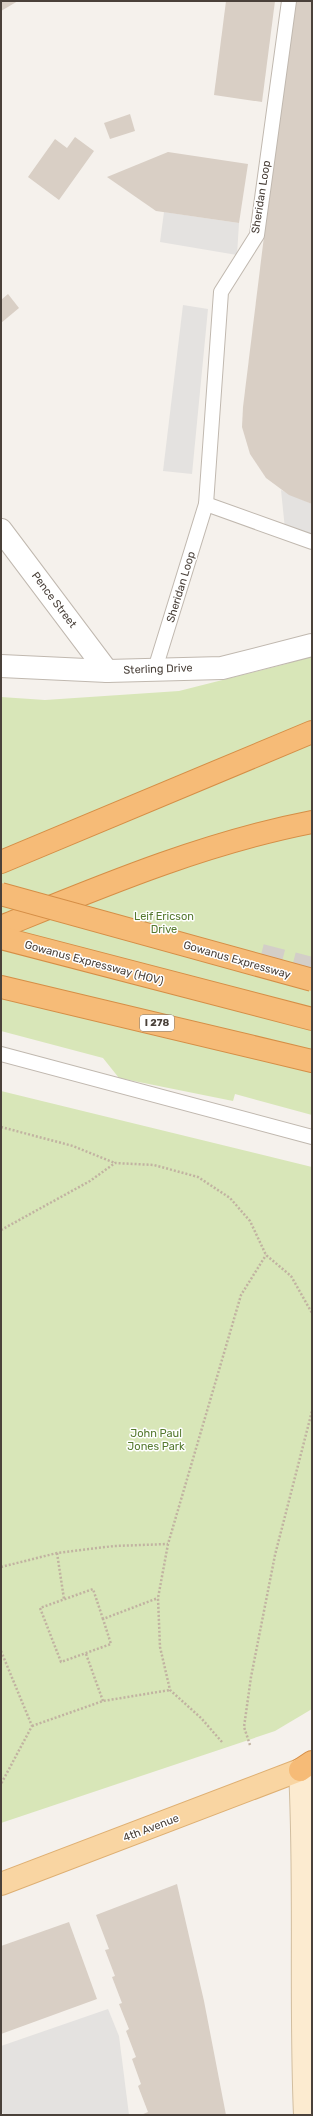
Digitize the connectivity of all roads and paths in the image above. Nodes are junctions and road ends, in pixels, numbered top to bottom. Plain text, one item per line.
1 (288, 1) edge
2 (206, 504) junction
3 (1, 530) edge
4 (312, 542) edge
5 (312, 645) edge
6 (1, 666) edge
7 (155, 670) junction
8 (107, 671) junction
9 (312, 732) edge
10 (312, 822) edge
11 (1, 862) edge
12 (1, 894) edge
13 (1, 927) edge
14 (1, 938) edge
15 (1, 976) edge
16 (312, 980) edge
17 (1, 987) edge
18 (187, 987) junction
19 (312, 1010) edge
20 (312, 1020) edge
21 (312, 1027) edge
22 (312, 1046) edge
23 (1, 1054) edge
24 (312, 1061) edge
25 (1, 1127) edge
26 (312, 1137) edge
27 (115, 1163) junction
28 (1, 1230) edge
29 (266, 1255) junction
30 (312, 1313) edge
31 (312, 1412) edge
32 (168, 1544) junction
33 (56, 1553) junction
34 (1, 1567) edge
35 (158, 1598) junction
36 (64, 1599) junction
37 (103, 1619) junction
38 (1, 1651) edge
39 (86, 1654) junction
40 (170, 1690) junction
41 (103, 1700) junction
42 (32, 1726) junction
43 (222, 1742) dead end
44 (250, 1744) dead end
45 (309, 1767) edge
46 (1, 1784) edge
47 (1, 1884) edge
48 (305, 2115) edge

1 - 2 lane, Sheridan Loop
2 - 4 lane
2 - 7 lane, Sheridan Loop
3 - 8 street, Pence Street
5 - 7 street, Sterling Drive
6 - 8 street, Sterling Drive
7 - 8 street, Sterling Drive
9 - 11 highway
10 - 13 highway
12 - 16 highway, Gowanus Expressway, bridge
14 - 18 highway, Gowanus Expressway (HOV)
15 - 22 highway, I 278
17 - 24 highway, I 278
18 - 19 highway
18 - 20 highway
18 - 21 highway
23 - 26 lane
25 - 27 path
27 - 28 path
27 - 29 path
29 - 30 path
29 - 32 path
31 - 44 path
32 - 33 path
32 - 35 path
33 - 34 path
33 - 36 path
35 - 37 path
35 - 40 path
36 - 37 path
36 - 39 path
37 - 39 path
38 - 42 path
39 - 41 path
40 - 41 path
40 - 43 path
41 - 42 path
42 - 46 path
45 - 47 main road, 4th Avenue
45 - 48 street

